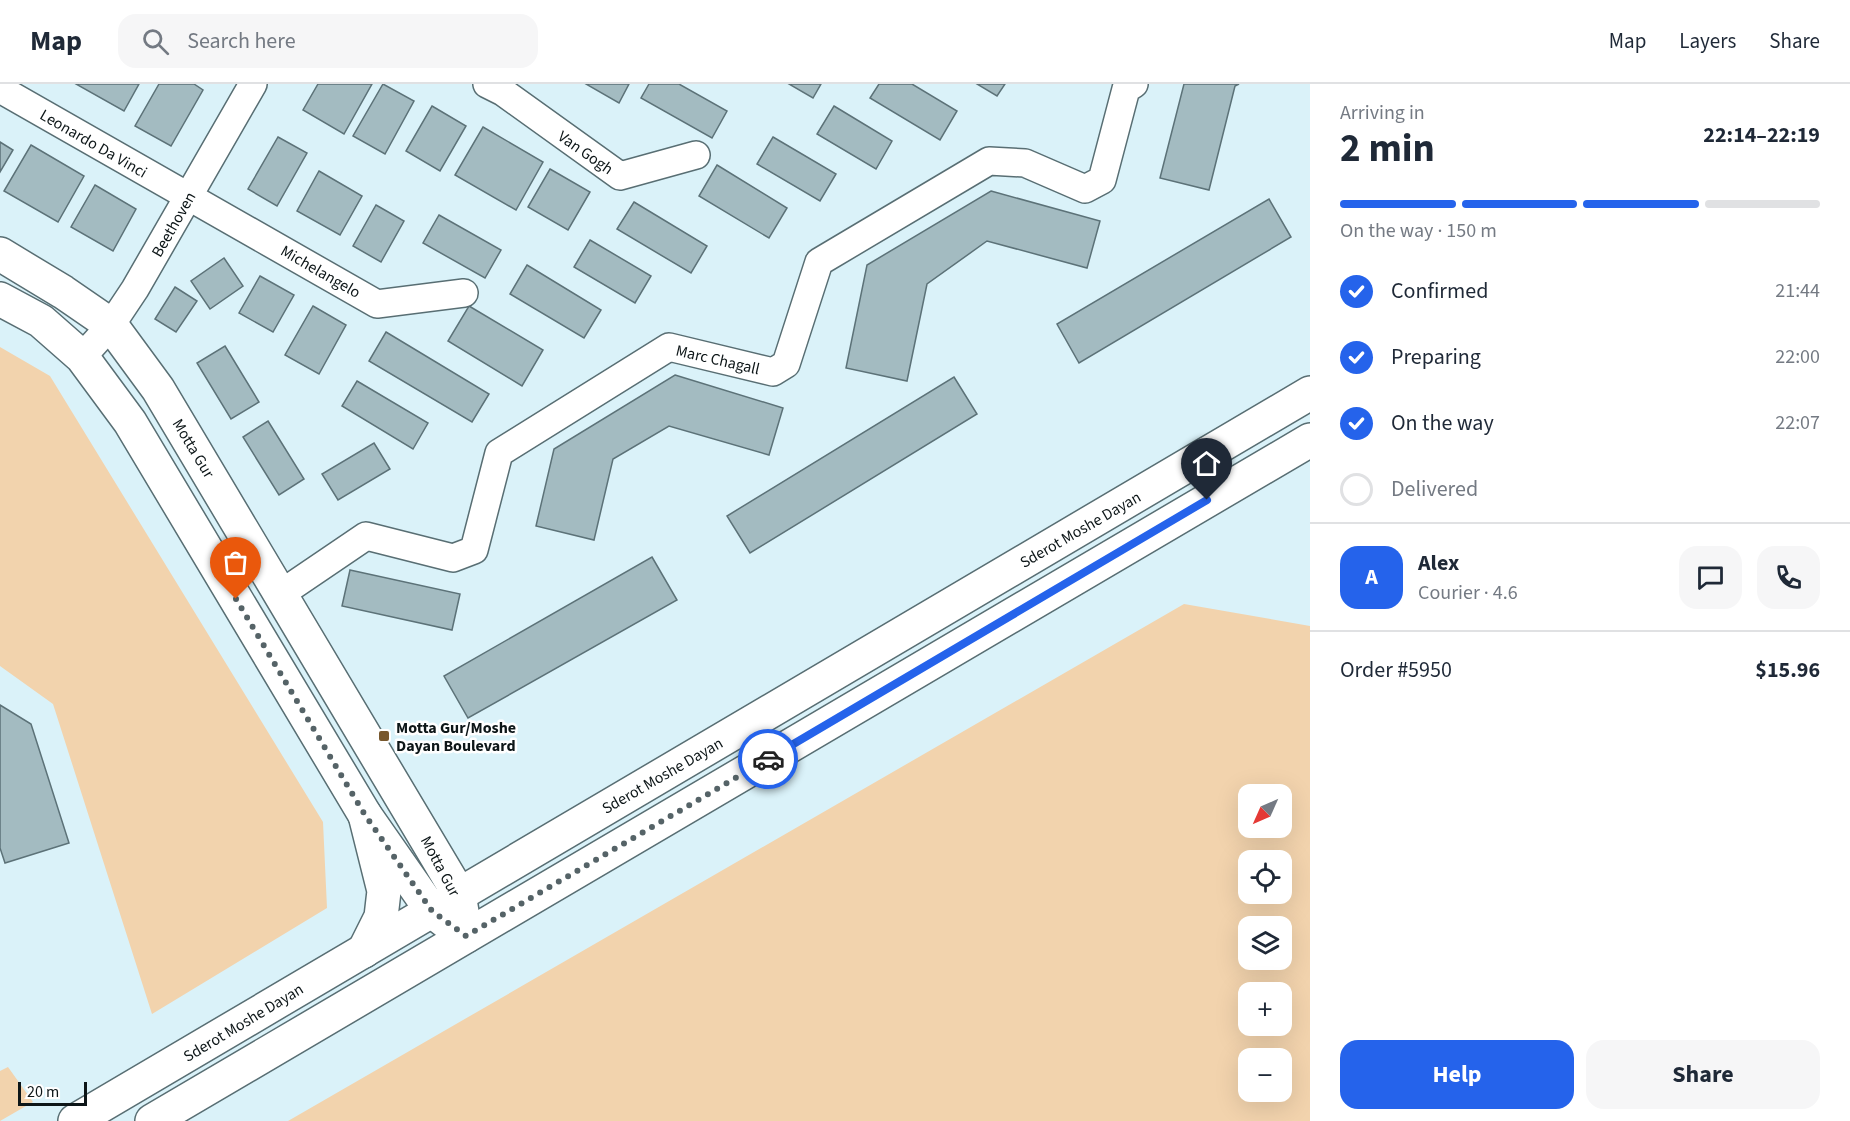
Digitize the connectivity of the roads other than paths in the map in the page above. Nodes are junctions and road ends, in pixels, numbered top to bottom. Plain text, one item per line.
1 (253, 84) edge
2 (1134, 84) edge
3 (499, 87) edge
4 (0, 89) edge
5 (696, 155) dead end
6 (189, 196) junction
7 (0, 254) edge
8 (464, 293) dead end
9 (0, 299) edge
10 (111, 325) junction
11 (82, 357) junction
12 (1310, 393) edge
13 (1310, 440) edge
14 (282, 593) junction
15 (365, 815) junction
16 (446, 902) junction
17 (466, 936) junction
18 (364, 951) junction
19 (75, 1121) edge
20 (152, 1121) edge

1 - 6 street, Beethoven
2 - 14 street, Marc Chagall
3 - 5 street, Van Gogh
4 - 6 street, Leonardo Da Vinci
6 - 8 street, Michelangelo
6 - 10 street, Beethoven
7 - 10 main road, Motta Gur
9 - 11 main road, Motta Gur
10 - 11 street, Beethoven
10 - 14 main road, Motta Gur
11 - 15 main road, Motta Gur
12 - 16 main road, Sderot Moshe Dayan
13 - 17 main road
14 - 16 main road, Motta Gur
15 - 16 main road, Motta Gur
15 - 18 main road
16 - 17 main road, Motta Gur
16 - 18 main road, Sderot Moshe Dayan
17 - 20 main road
18 - 19 main road, Sderot Moshe Dayan

